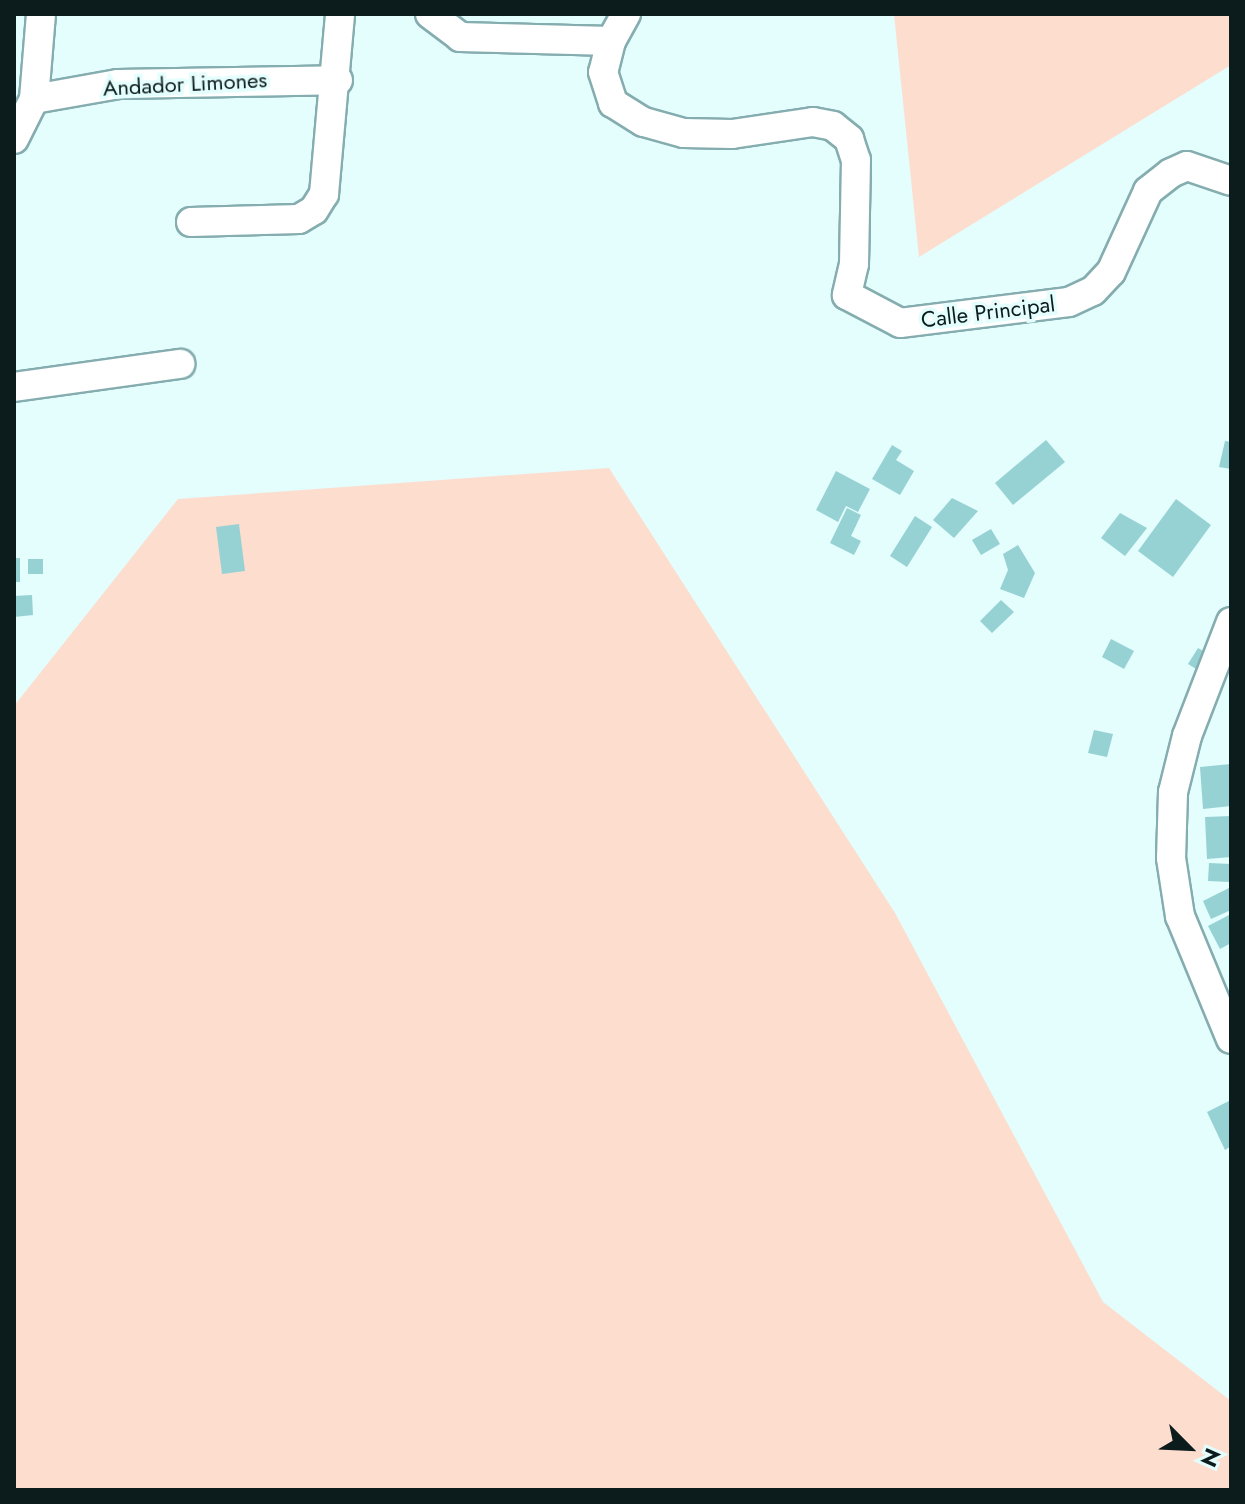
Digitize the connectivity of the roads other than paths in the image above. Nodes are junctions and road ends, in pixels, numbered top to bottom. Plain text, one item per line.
1 (41, 14) edge
2 (340, 14) edge
3 (430, 14) edge
4 (626, 14) edge
5 (611, 41) junction
6 (338, 80) junction
7 (34, 99) junction
8 (14, 139) edge
9 (1231, 181) edge
10 (191, 222) dead end
11 (180, 364) dead end
12 (14, 387) edge
13 (1231, 622) edge
14 (1231, 1039) edge

1 - 7 street
2 - 6 street
3 - 5 street
4 - 5 street, Calle Principal
5 - 9 street, Calle Principal
6 - 7 street, Andador Limones
6 - 10 street
7 - 8 street
11 - 12 street
13 - 14 street

